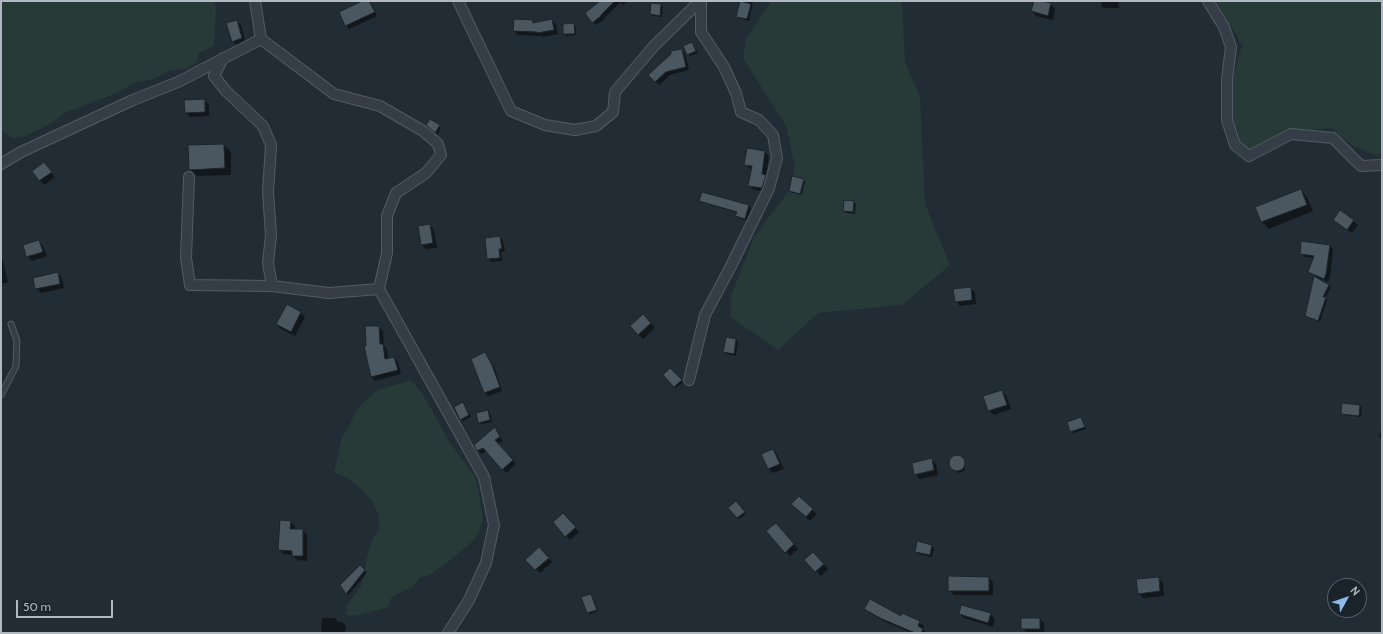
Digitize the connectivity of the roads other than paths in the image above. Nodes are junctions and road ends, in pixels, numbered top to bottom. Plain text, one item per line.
1 (255, 1) edge
2 (458, 1) edge
3 (701, 1) edge
4 (1208, 1) edge
5 (261, 39) junction
6 (223, 58) junction
7 (1, 164) edge
8 (1382, 165) edge
9 (189, 177) dead end
10 (272, 286) junction
11 (379, 290) junction
12 (10, 324) dead end
13 (689, 380) dead end
14 (1, 395) edge
15 (448, 633) edge

1 - 5 street
2 - 3 street
3 - 13 street
4 - 8 street
5 - 6 street
5 - 11 street
6 - 7 street
6 - 10 street
9 - 10 street
10 - 11 street
11 - 15 street
12 - 14 lane

